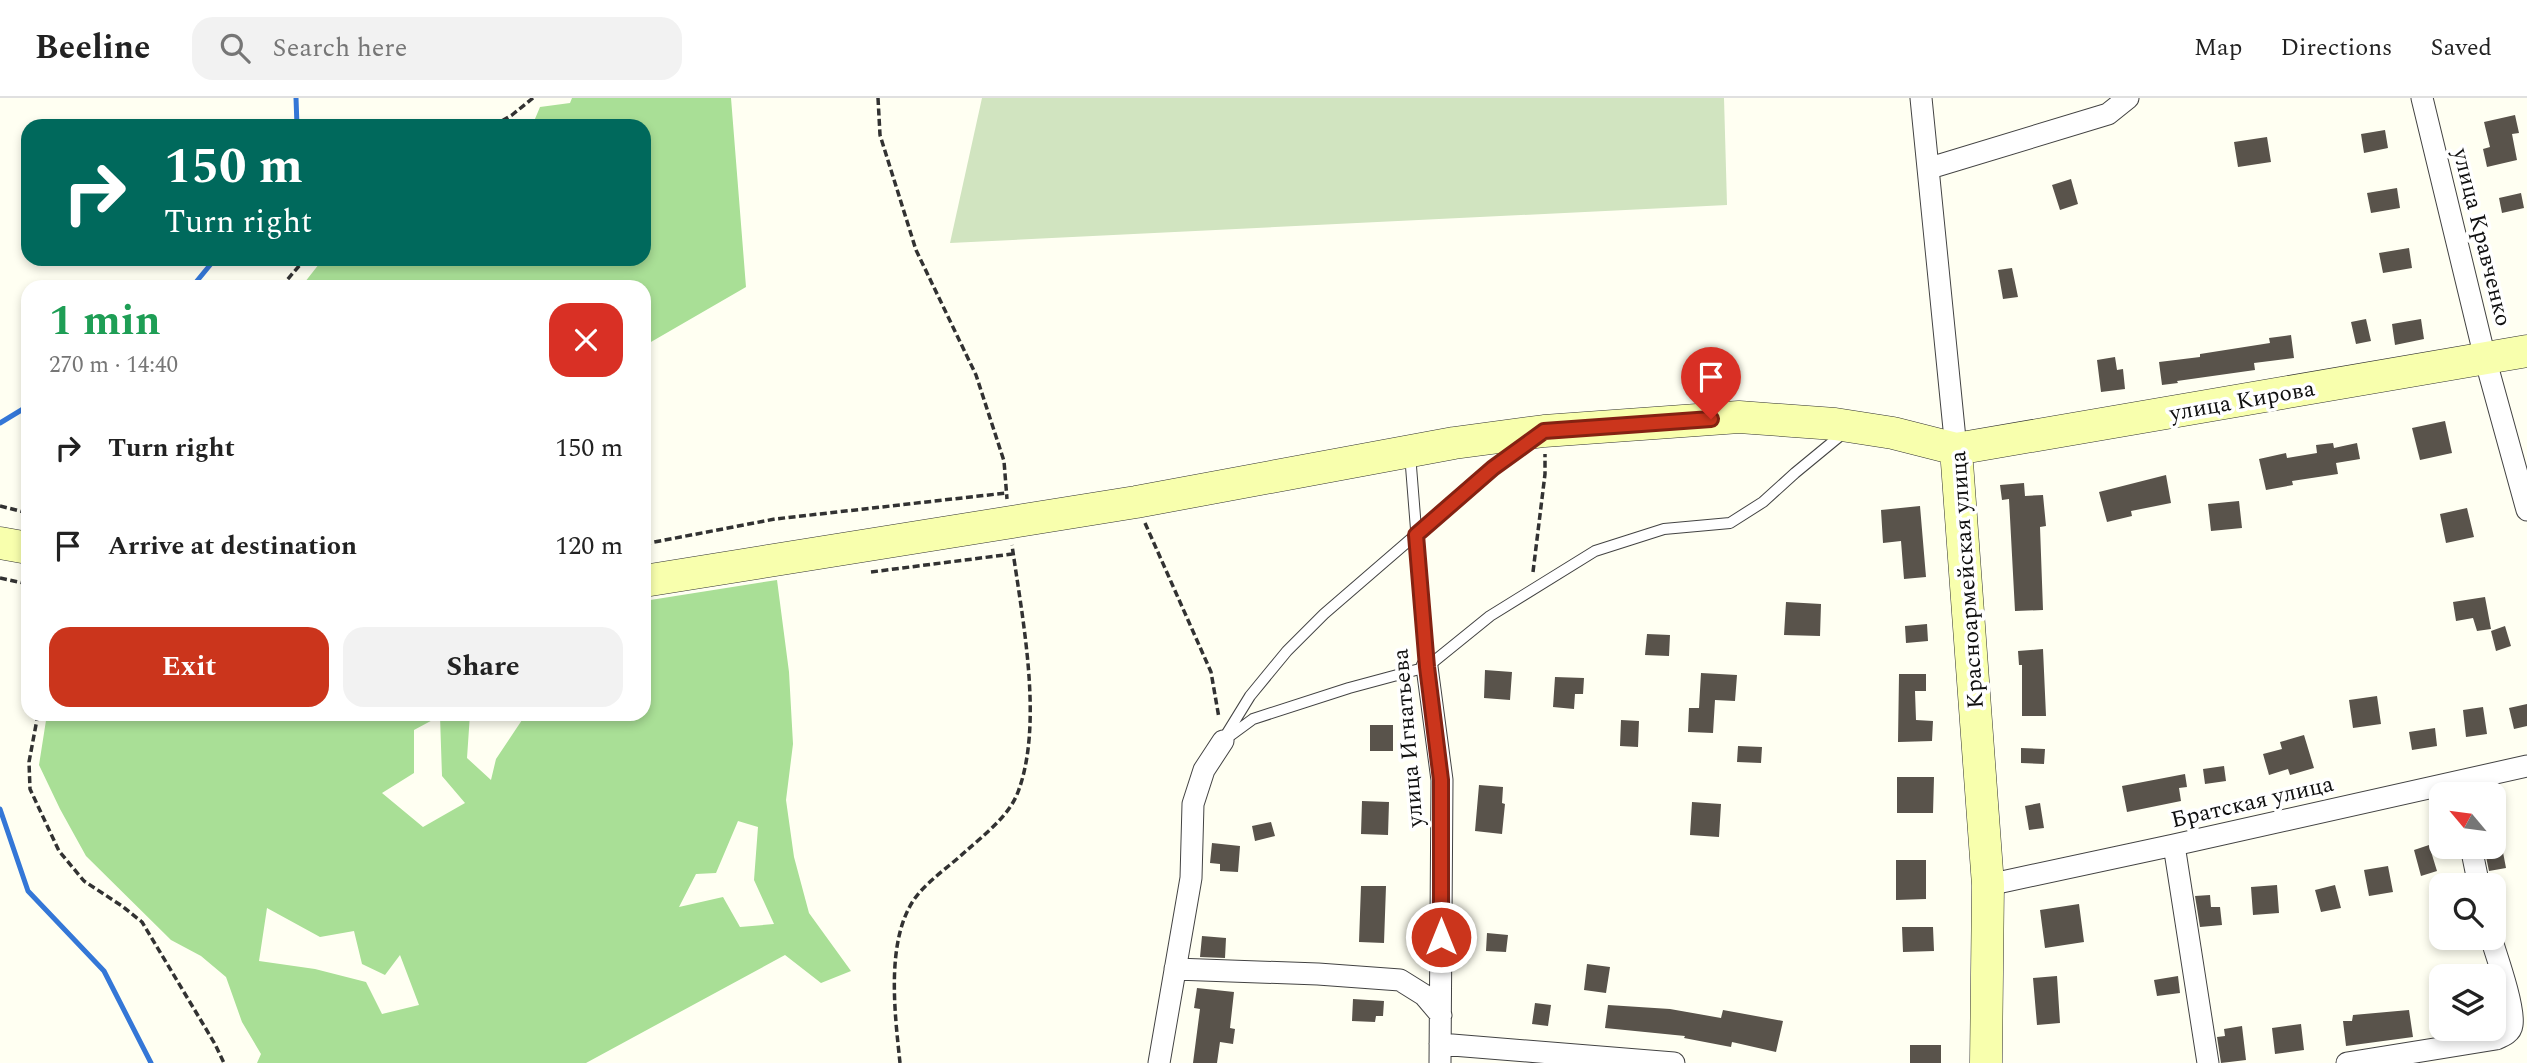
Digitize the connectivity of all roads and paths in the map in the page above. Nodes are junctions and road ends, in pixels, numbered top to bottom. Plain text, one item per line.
1 (533, 98) edge
2 (878, 98) edge
3 (1921, 98) edge
4 (2128, 98) edge
5 (2423, 98) edge
6 (505, 119) edge
7 (1930, 169) junction
8 (299, 266) edge
9 (287, 280) edge
10 (2527, 351) edge
11 (2485, 358) junction
12 (1852, 426) junction
13 (1544, 431) junction
14 (1956, 449) junction
15 (1409, 451) junction
16 (1136, 502) junction
17 (0, 506) edge
18 (1008, 508) junction
19 (2527, 510) edge
20 (21, 511) edge
21 (1416, 535) junction
22 (0, 543) edge
23 (651, 543) edge
24 (21, 547) edge
25 (0, 578) edge
26 (651, 580) edge
27 (21, 582) edge
28 (1531, 591) junction
29 (1427, 667) junction
30 (37, 721) edge
31 (1223, 741) junction
32 (2527, 766) edge
33 (2475, 782) edge
34 (2429, 793) edge
35 (2174, 845) junction
36 (1988, 885) junction
37 (2494, 950) edge
38 (1175, 969) junction
39 (1441, 1015) junction
40 (1440, 1053) edge
41 (224, 1063) edge
42 (900, 1063) edge
43 (1158, 1063) edge
44 (1674, 1063) edge
45 (1986, 1063) edge
46 (2208, 1063) edge
47 (2347, 1063) edge

1 - 6 path
2 - 18 path
3 - 7 street, Красноармейская улица
4 - 7 street
5 - 11 street, улица Кравченко
7 - 14 street, Красноармейская улица
8 - 9 path
10 - 11 street, улица Кирова
11 - 14 street, улица Кирова
11 - 19 street, улица Кравченко
12 - 13 street
12 - 14 street
12 - 28 lane
13 - 15 street
13 - 21 lane
13 - 28 path
14 - 36 street, Красноармейская улица
15 - 16 street
15 - 21 lane, улица Игнатьева
16 - 18 street
16 - 31 path
17 - 20 path
18 - 23 path
18 - 26 street
18 - 42 path
21 - 29 lane, улица Игнатьева
21 - 31 lane
22 - 24 street
25 - 27 path
28 - 29 lane
29 - 31 lane
29 - 39 street, улица Игнатьева
30 - 41 path
31 - 38 street
32 - 33 street, Братская улица
34 - 35 street, Братская улица
35 - 36 street, Братская улица
35 - 46 street
36 - 45 street, Красноармейская улица
37 - 47 street
38 - 39 street
38 - 43 street
39 - 40 street, улица Игнатьева
40 - 44 street

